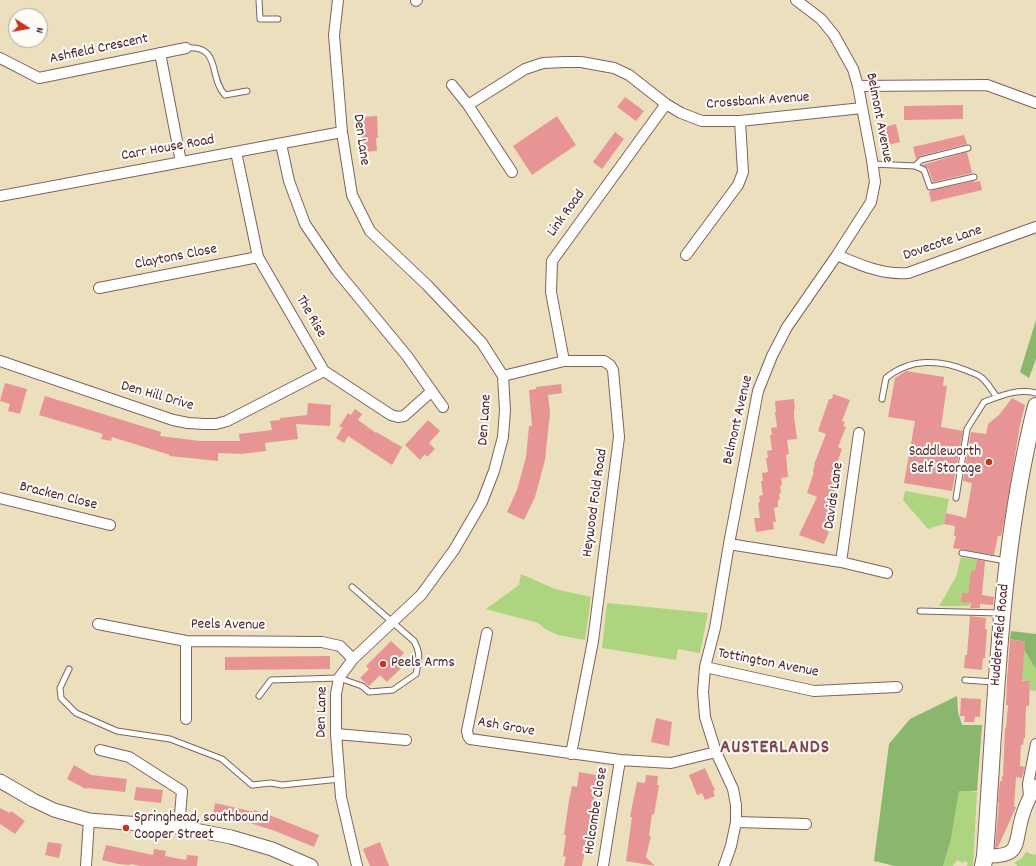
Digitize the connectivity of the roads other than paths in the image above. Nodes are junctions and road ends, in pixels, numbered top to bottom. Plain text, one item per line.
1 (259, 0) edge
2 (338, 0) edge
3 (796, 0) edge
4 (278, 18) dead end
5 (186, 48) joint
6 (160, 52) junction
7 (0, 58) edge
8 (452, 85) dead end
9 (858, 86) junction
10 (247, 91) dead end
11 (1036, 103) edge
12 (666, 104) junction
13 (468, 106) junction
14 (862, 108) junction
15 (740, 121) junction
16 (342, 132) junction
17 (282, 144) junction
18 (968, 148) dead end
19 (236, 152) junction
20 (181, 162) junction
21 (873, 164) junction
22 (915, 166) junction
23 (512, 172) dead end
24 (974, 177) dead end
25 (0, 196) edge
26 (1036, 227) edge
27 (686, 255) dead end
28 (837, 255) junction
29 (258, 257) junction
30 (99, 288) dead end
31 (0, 361) edge
32 (564, 361) junction
33 (324, 371) junction
34 (503, 376) junction
35 (432, 392) junction
36 (1036, 393) edge
37 (997, 397) junction
38 (882, 399) dead end
39 (1036, 406) edge
40 (444, 407) dead end
41 (859, 434) dead end
42 (0, 498) edge
43 (956, 498) dead end
44 (110, 525) dead end
45 (729, 544) junction
46 (962, 553) dead end
47 (841, 562) junction
48 (1008, 562) junction
49 (888, 572) dead end
50 (352, 588) dead end
51 (920, 611) dead end
52 (1003, 614) junction
53 (393, 622) junction
54 (98, 624) dead end
55 (486, 633) dead end
56 (186, 641) junction
57 (353, 659) junction
58 (705, 667) junction
59 (69, 669) dead end
60 (339, 678) junction
61 (965, 680) dead end
62 (997, 682) junction
63 (897, 687) dead end
64 (259, 696) dead end
65 (186, 718) dead end
66 (336, 734) junction
67 (406, 740) dead end
68 (1036, 744) edge
69 (100, 750) dead end
70 (716, 752) junction
71 (571, 754) junction
72 (620, 760) junction
73 (340, 779) junction
74 (0, 781) edge
75 (1033, 791) edge
76 (89, 820) junction
77 (736, 822) junction
78 (806, 824) dead end
79 (179, 827) junction
80 (984, 861) edge
81 (86, 866) edge
82 (311, 866) edge
83 (357, 866) edge
84 (602, 866) edge
85 (724, 866) edge

1 - 4 lane
2 - 16 street, Den Lane
3 - 9 street, Belmont Avenue
5 - 6 street, Ashfield Crescent
5 - 10 lane
6 - 7 street, Ashfield Crescent
6 - 20 street, Ashfield Crescent
8 - 13 street
9 - 11 street
9 - 14 street, Belmont Avenue
12 - 13 street, Crossbank Avenue
12 - 15 street, Crossbank Avenue
12 - 32 street, Link Road
13 - 23 street
14 - 15 street, Crossbank Avenue
14 - 21 street, Belmont Avenue
15 - 27 street
16 - 17 street, Carr House Road
16 - 34 street, Den Lane
17 - 19 street, Carr House Road
17 - 35 street
18 - 22 lane
19 - 20 street, Carr House Road
19 - 29 street, The Rise
20 - 25 street, Carr House Road
21 - 22 lane
21 - 28 street, Belmont Avenue
22 - 24 lane
26 - 28 street, Dovecote Lane
28 - 45 street, Belmont Avenue
29 - 30 street, Claytons Close
29 - 33 street, The Rise
31 - 33 street, Den Hill Drive
32 - 34 street, Heywood Fold Road
32 - 71 street, Heywood Fold Road
33 - 35 street, The Rise
34 - 53 street, Den Lane
35 - 40 street
36 - 37 lane
37 - 38 lane
37 - 43 lane
39 - 48 main road, Huddersfield Road
41 - 47 street, Davids Lane
42 - 44 street, Bracken Close
45 - 47 street
45 - 58 street, Belmont Avenue
46 - 48 lane
47 - 49 street
48 - 52 main road, Huddersfield Road
50 - 53 lane
51 - 52 lane
52 - 62 main road, Huddersfield Road
53 - 57 street, Den Lane
53 - 60 lane
54 - 56 street, Peels Avenue
55 - 71 street, Ash Grove
56 - 57 street, Peels Avenue
56 - 65 street
57 - 60 street, Den Lane
58 - 63 street, Tottington Avenue
58 - 70 street, Belmont Avenue
59 - 73 lane
60 - 64 lane
60 - 66 street, Den Lane
61 - 62 lane
62 - 80 main road, Huddersfield Road
66 - 67 street
66 - 73 street, Den Lane
68 - 75 street
69 - 79 street
70 - 72 street
70 - 77 street, Belmont Avenue
71 - 72 street
72 - 84 street, Holcombe Close
73 - 83 street, Den Lane
74 - 76 street
75 - 80 street
76 - 79 street
76 - 81 street
77 - 78 street
77 - 85 street, Belmont Avenue
79 - 82 street

